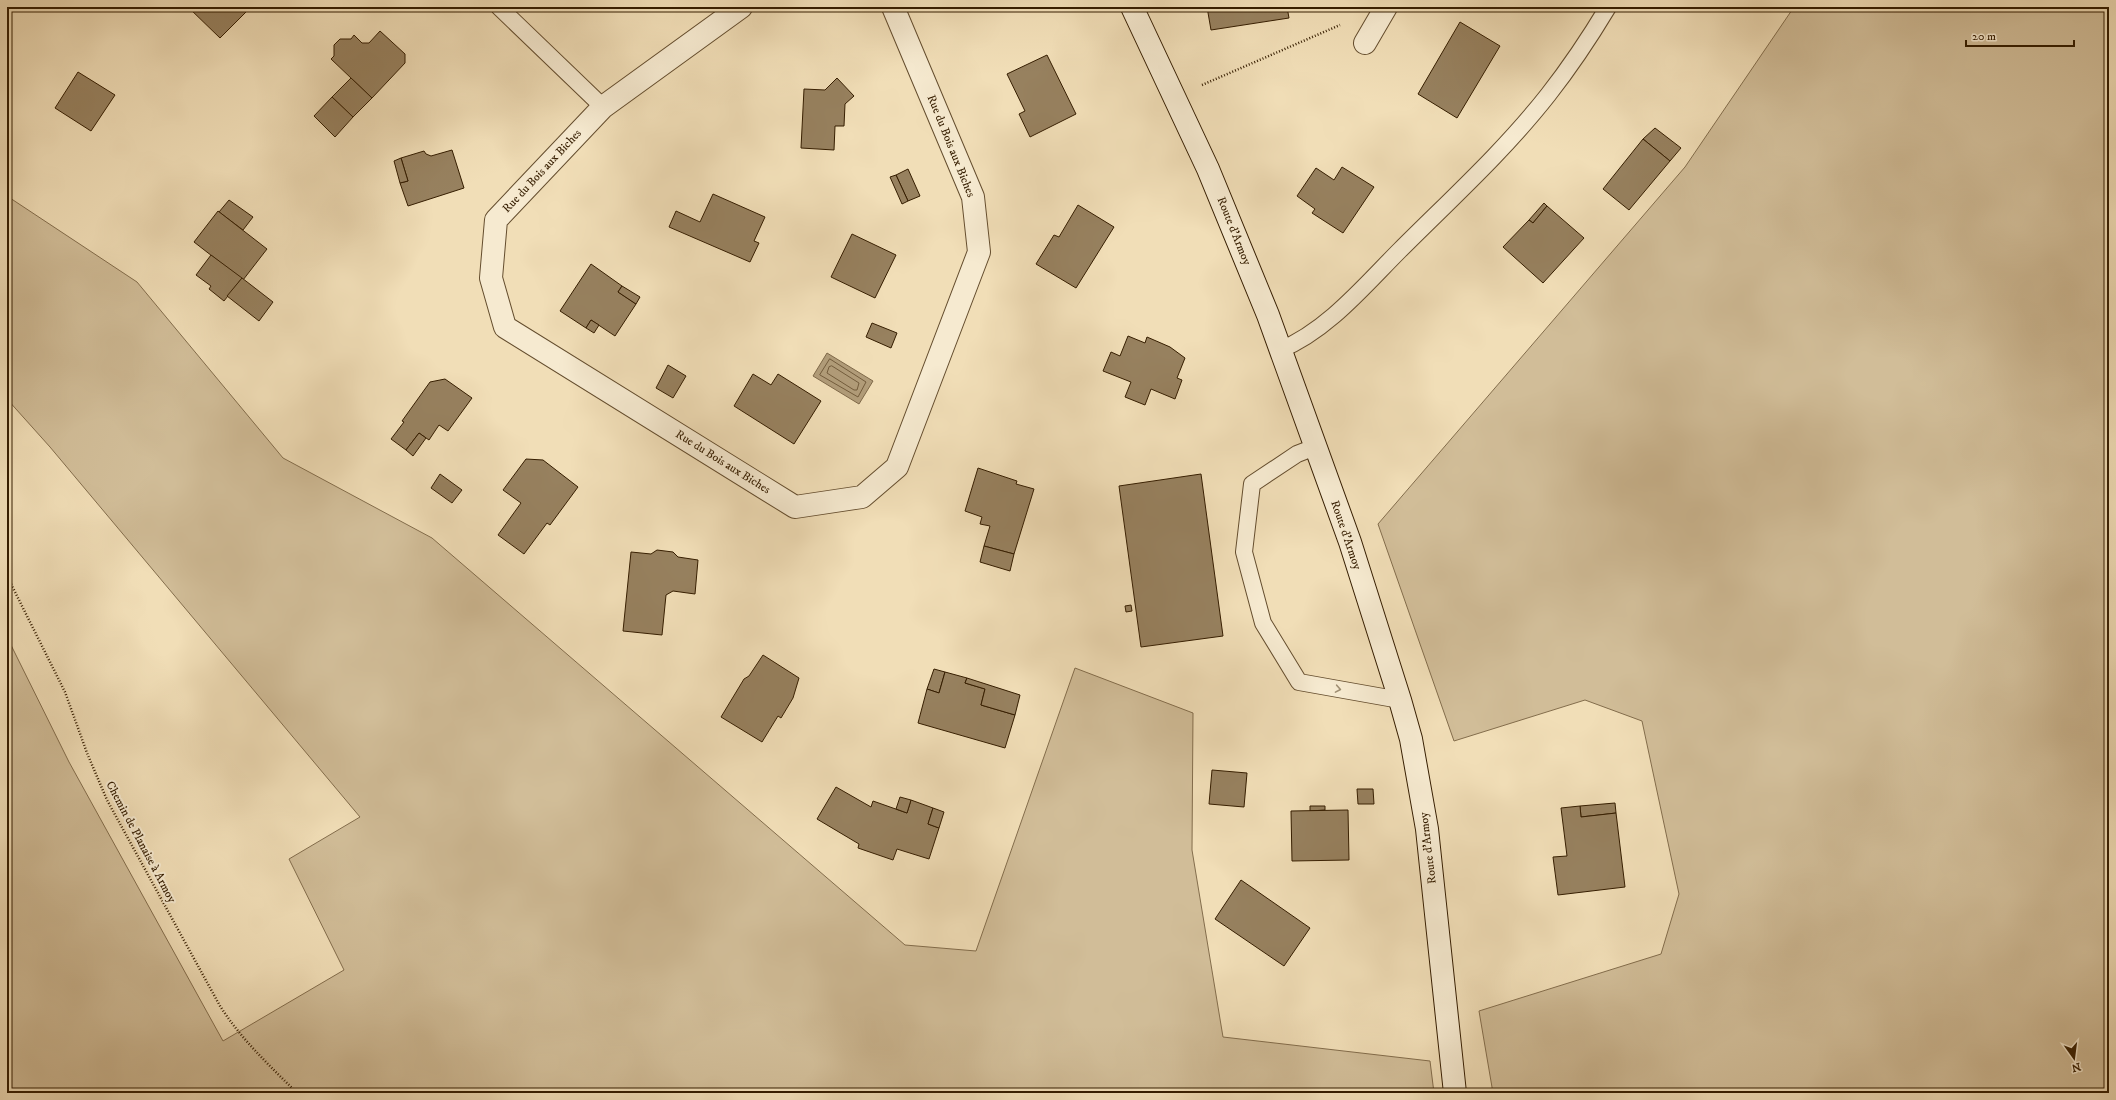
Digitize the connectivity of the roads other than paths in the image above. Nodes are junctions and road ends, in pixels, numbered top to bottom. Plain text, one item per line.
1 (499, 7) edge
2 (741, 7) edge
3 (893, 7) edge
4 (1132, 7) edge
5 (1386, 7) edge
6 (1608, 7) edge
7 (1365, 43) dead end
8 (603, 107) junction
9 (1280, 350) junction
10 (1315, 447) junction
11 (1400, 700) junction
12 (1455, 1093) edge

1 - 8 lane
2 - 8 street, Rue du Bois aux Biches
3 - 8 street, Rue du Bois aux Biches
4 - 9 street, Route d'Armoy
5 - 7 street
6 - 9 lane
9 - 10 street, Route d'Armoy
10 - 11 street, Route d'Armoy
10 -> 11 lane
11 - 12 street, Route d'Armoy

